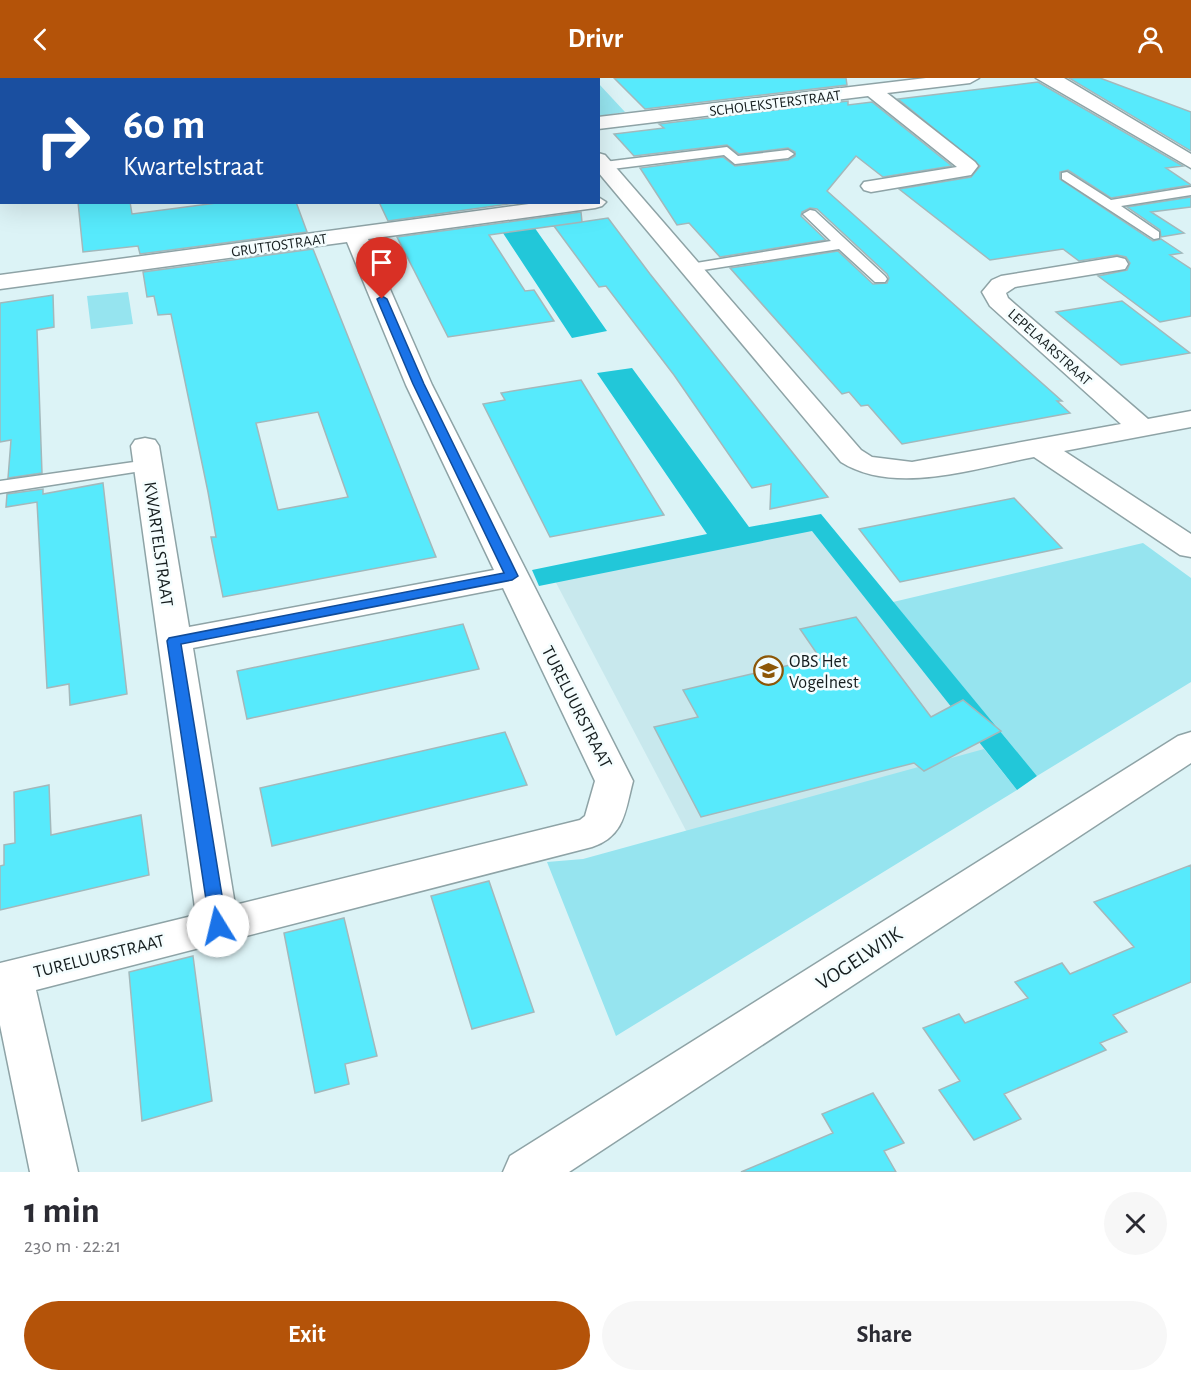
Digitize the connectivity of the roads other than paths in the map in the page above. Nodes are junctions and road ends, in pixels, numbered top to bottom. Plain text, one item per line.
1 (970, 78) edge
2 (1045, 78) edge
3 (873, 91) junction
4 (600, 123) edge
5 (788, 154) dead end
6 (1188, 159) edge
7 (601, 163) edge
8 (1068, 176) dead end
9 (871, 186) dead end
10 (1191, 191) edge
11 (632, 198) junction
12 (600, 202) edge
13 (582, 204) edge
14 (1109, 204) junction
15 (810, 214) dead end
16 (355, 234) junction
17 (1154, 235) dead end
18 (842, 244) junction
19 (1117, 264) dead end
20 (690, 268) junction
21 (880, 279) dead end
22 (0, 282) edge
23 (1191, 419) edge
24 (1142, 428) junction
25 (1040, 448) junction
26 (147, 456) joint
27 (0, 487) edge
28 (1191, 548) edge
29 (512, 576) junction
30 (174, 641) junction
31 (1191, 745) edge
32 (218, 926) junction
33 (6, 980) edge
34 (54, 1172) edge
35 (527, 1172) edge

1 - 3 street
2 - 6 street
3 - 4 street, SCHOLEKSTERSTRAAT
3 - 9 street
5 - 7 lane
7 - 11 street
8 - 14 lane
10 - 14 lane
11 - 12 street, GRUTTOSTRAAT
11 - 20 street
13 - 16 street, GRUTTOSTRAAT
14 - 17 lane
15 - 18 lane
16 - 22 street, GRUTTOSTRAAT
16 - 29 street, TURELUURSTRAAT
18 - 20 lane
18 - 21 lane
19 - 24 street, LEPELAARSTRAAT
20 - 25 street
23 - 24 street
24 - 25 street
25 - 28 street
26 - 27 lane
26 - 30 street, KWARTELSTRAAT
29 - 30 street
29 - 32 street, TURELUURSTRAAT
30 - 32 street, KWARTELSTRAAT
31 - 35 street, VOGELWIJK
32 - 33 street, TURELUURSTRAAT
33 - 34 street, TURELUURSTRAAT

